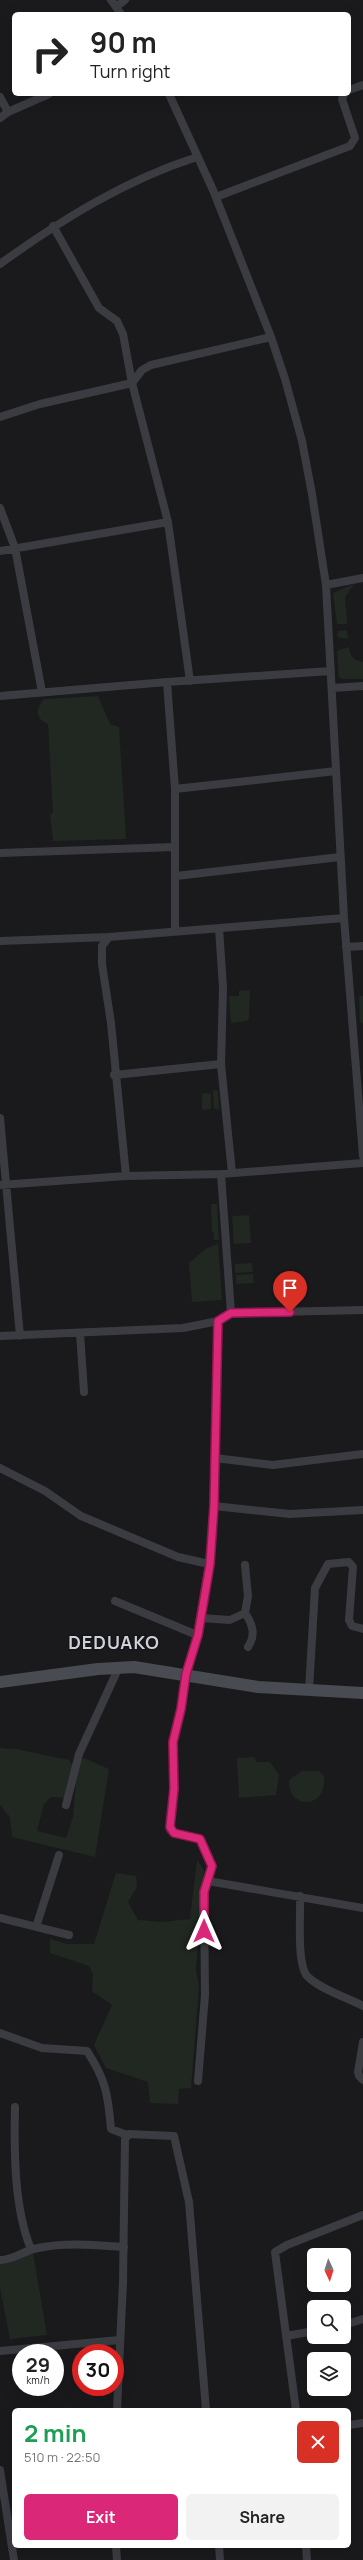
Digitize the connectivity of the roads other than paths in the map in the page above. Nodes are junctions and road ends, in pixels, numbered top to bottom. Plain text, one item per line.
1 (125, 0) edge
2 (116, 7) edge
3 (363, 85) edge
4 (351, 89) edge
5 (44, 96) edge
6 (170, 96) edge
7 (343, 96) edge
8 (0, 97) edge
9 (8, 112) junction
10 (0, 118) edge
11 (359, 138) edge
12 (198, 156) junction
13 (216, 197) junction
14 (53, 226) junction
15 (0, 264) edge
16 (271, 337) junction
17 (132, 383) junction
18 (0, 417) edge
19 (0, 508) edge
20 (168, 522) junction
21 (15, 548) junction
22 (0, 551) edge
23 (363, 578) edge
24 (326, 585) junction
25 (331, 671) junction
26 (190, 680) junction
27 (167, 682) junction
28 (363, 686) edge
29 (332, 688) junction
30 (42, 692) junction
31 (0, 696) edge
32 (336, 772) junction
33 (175, 789) junction
34 (175, 847) junction
35 (0, 853) edge
36 (340, 857) junction
37 (176, 876) junction
38 (344, 918) junction
39 (219, 928) junction
40 (175, 930) junction
41 (109, 937) junction
42 (0, 941) edge
43 (363, 946) edge
44 (346, 947) junction
45 (221, 1064) junction
46 (114, 1075) junction
47 (0, 1118) edge
48 (362, 1126) edge
49 (363, 1156) edge
50 (363, 1163) edge
51 (232, 1173) junction
52 (221, 1174) junction
53 (126, 1176) junction
54 (2, 1185) edge
55 (363, 1310) edge
56 (231, 1313) junction
57 (218, 1321) junction
58 (80, 1333) junction
59 (0, 1336) edge
60 (20, 1336) junction
61 (84, 1392) dead end
62 (363, 1454) edge
63 (215, 1458) junction
64 (0, 1468) edge
65 (214, 1506) junction
66 (363, 1510) edge
67 (210, 1564) junction
68 (245, 1565) dead end
69 (115, 1601) dead end
70 (245, 1613) junction
71 (201, 1618) junction
72 (363, 1629) edge
73 (198, 1635) junction
74 (248, 1647) dead end
75 (119, 1667) junction
76 (186, 1674) junction
77 (0, 1682) edge
78 (309, 1690) junction
79 (363, 1693) edge
80 (66, 1805) dead end
81 (59, 1855) dead end
82 (208, 1881) junction
83 (300, 1896) junction
84 (363, 1908) edge
85 (0, 1918) edge
86 (36, 1927) junction
87 (69, 1935) dead end
88 (363, 2006) edge
89 (0, 2033) edge
90 (363, 2042) edge
91 (363, 2080) edge
92 (198, 2081) dead end
93 (15, 2107) dead end
94 (127, 2135) junction
95 (363, 2215) edge
96 (124, 2247) junction
97 (31, 2249) junction
98 (0, 2260) edge
99 (363, 2319) edge
100 (351, 2323) edge
101 (307, 2332) edge
102 (286, 2336) junction
103 (119, 2340) junction
104 (0, 2351) edge
105 (117, 2408) edge
106 (206, 2408) edge
107 (296, 2408) edge
108 (363, 2423) edge
109 (351, 2425) edge
110 (0, 2470) edge
111 (12, 2547) edge
112 (12, 2548) edge
113 (116, 2548) edge
114 (219, 2548) edge
115 (306, 2548) edge
116 (14, 2560) edge
117 (117, 2560) edge
118 (220, 2560) edge
119 (307, 2560) edge

1 - 2 street
3 - 4 street
5 - 9 street
6 - 12 street
7 - 11 street
8 - 9 street
9 - 10 street
11 - 13 street
12 - 13 street
12 - 14 street
13 - 16 street
14 - 15 street
14 - 17 street
16 - 17 street
16 - 24 street
17 - 18 street
17 - 20 street
19 - 21 street
20 - 21 street
20 - 26 street
21 - 22 street
21 - 30 street
23 - 24 street
24 - 25 street
25 - 26 street
25 - 29 street
26 - 27 street
27 - 30 street
27 - 33 street
28 - 29 street
29 - 32 street
30 - 31 street
32 - 33 street
32 - 36 street
33 - 34 street
34 - 35 street
34 - 37 street
36 - 37 street
36 - 38 street
37 - 40 street
38 - 39 street
38 - 44 street
39 - 40 street
39 - 45 street
40 - 41 street
41 - 42 street
41 - 46 street
43 - 44 street
44 - 48 street
45 - 46 street
45 - 51 street
46 - 53 street
47 - 54 street
48 - 49 street
50 - 51 street
51 - 52 street
52 - 53 street
52 - 56 street
53 - 54 street
54 - 60 street
55 - 56 street
56 - 57 street
57 - 58 street
57 - 63 street
58 - 60 street
58 - 61 street
59 - 60 street
62 - 63 street
63 - 65 street
64 - 67 street
65 - 66 street
65 - 67 street
67 - 71 street
68 - 70 street
69 - 73 street
70 - 71 street
70 - 74 street
71 - 73 street
72 - 78 street
73 - 76 street
75 - 76 street
75 - 77 street
75 - 80 street
76 - 78 street
76 - 82 street
78 - 79 street
81 - 86 street
82 - 83 street
82 - 92 street
83 - 84 street
83 - 88 street
85 - 86 street
86 - 87 street
89 - 94 street
90 - 91 street
93 - 97 street
94 - 96 street
94 - 106 street
95 - 102 street
96 - 97 street
96 - 103 street
97 - 98 street
99 - 100 street
101 - 102 street
102 - 107 street
103 - 104 street
103 - 105 street
108 - 109 street
110 - 111 street
112 - 116 street
113 - 117 street
114 - 118 street
115 - 119 street

